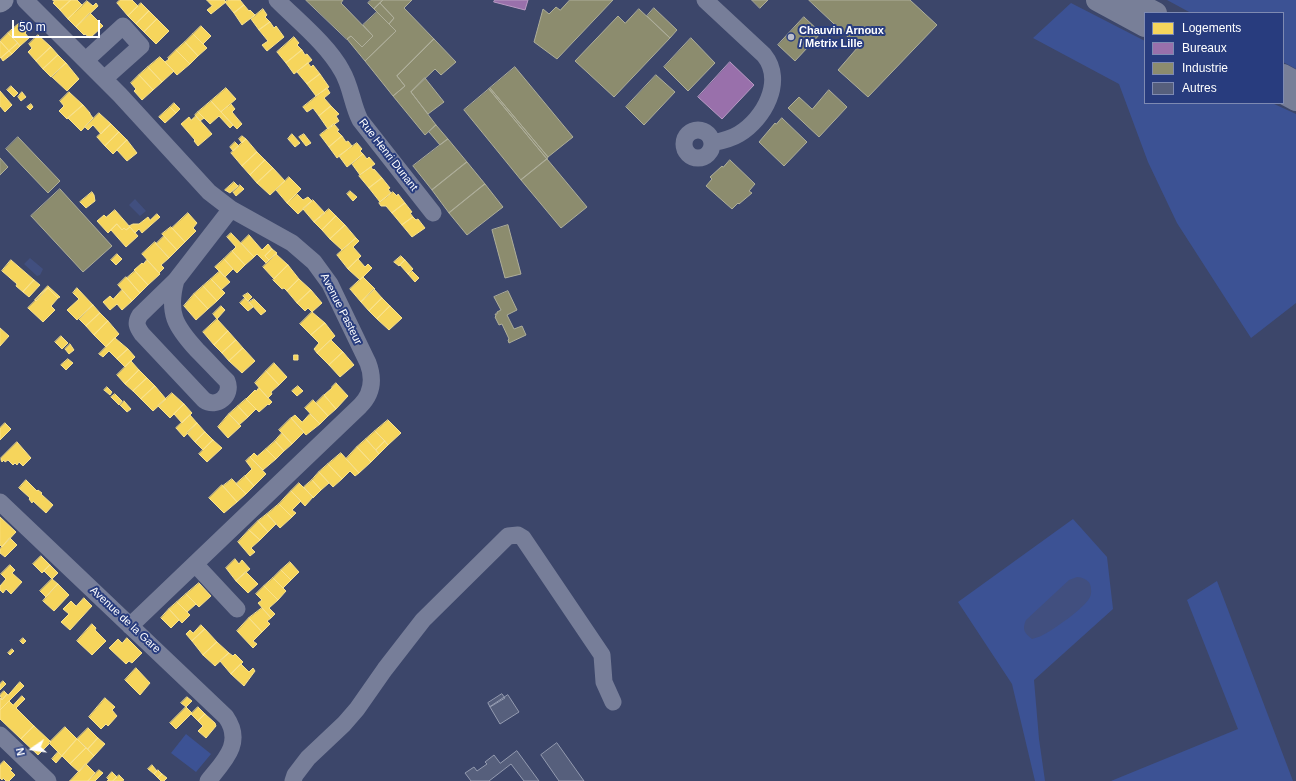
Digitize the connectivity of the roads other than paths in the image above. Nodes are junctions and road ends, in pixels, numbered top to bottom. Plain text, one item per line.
1 (3, 0) edge
2 (25, 0) edge
3 (277, 0) edge
4 (705, 0) edge
5 (1131, 0) edge
6 (1099, 1) edge
7 (0, 2) edge
8 (1154, 12) edge
9 (1144, 25) edge
10 (86, 60) junction
11 (1284, 76) edge
12 (104, 79) junction
13 (1296, 82) edge
14 (1284, 94) edge
15 (1296, 100) edge
16 (712, 143) dead end
17 (231, 208) junction
18 (433, 213) dead end
19 (176, 280) junction
20 (0, 502) edge
21 (194, 564) junction
22 (237, 609) dead end
23 (130, 626) junction
24 (613, 702) dead end
25 (0, 735) edge
26 (48, 781) edge
27 (208, 781) edge
28 (293, 781) edge

1 - 7 main road
2 - 10 street, Avenue Pasteur
3 - 18 street, Rue Henri Dunant
4 - 16 street
5 - 8 highway
6 - 9 highway
10 - 12 street, Avenue Pasteur
10 - 12 street
11 - 13 highway
12 - 17 street, Avenue Pasteur
14 - 15 highway
17 - 19 street
17 - 21 street, Avenue Pasteur
19 - 19 street
20 - 23 street, Avenue de la Gare
21 - 22 street
21 - 23 street, Avenue Pasteur
23 - 27 street, Avenue de la Gare
24 - 28 street
25 - 26 street

